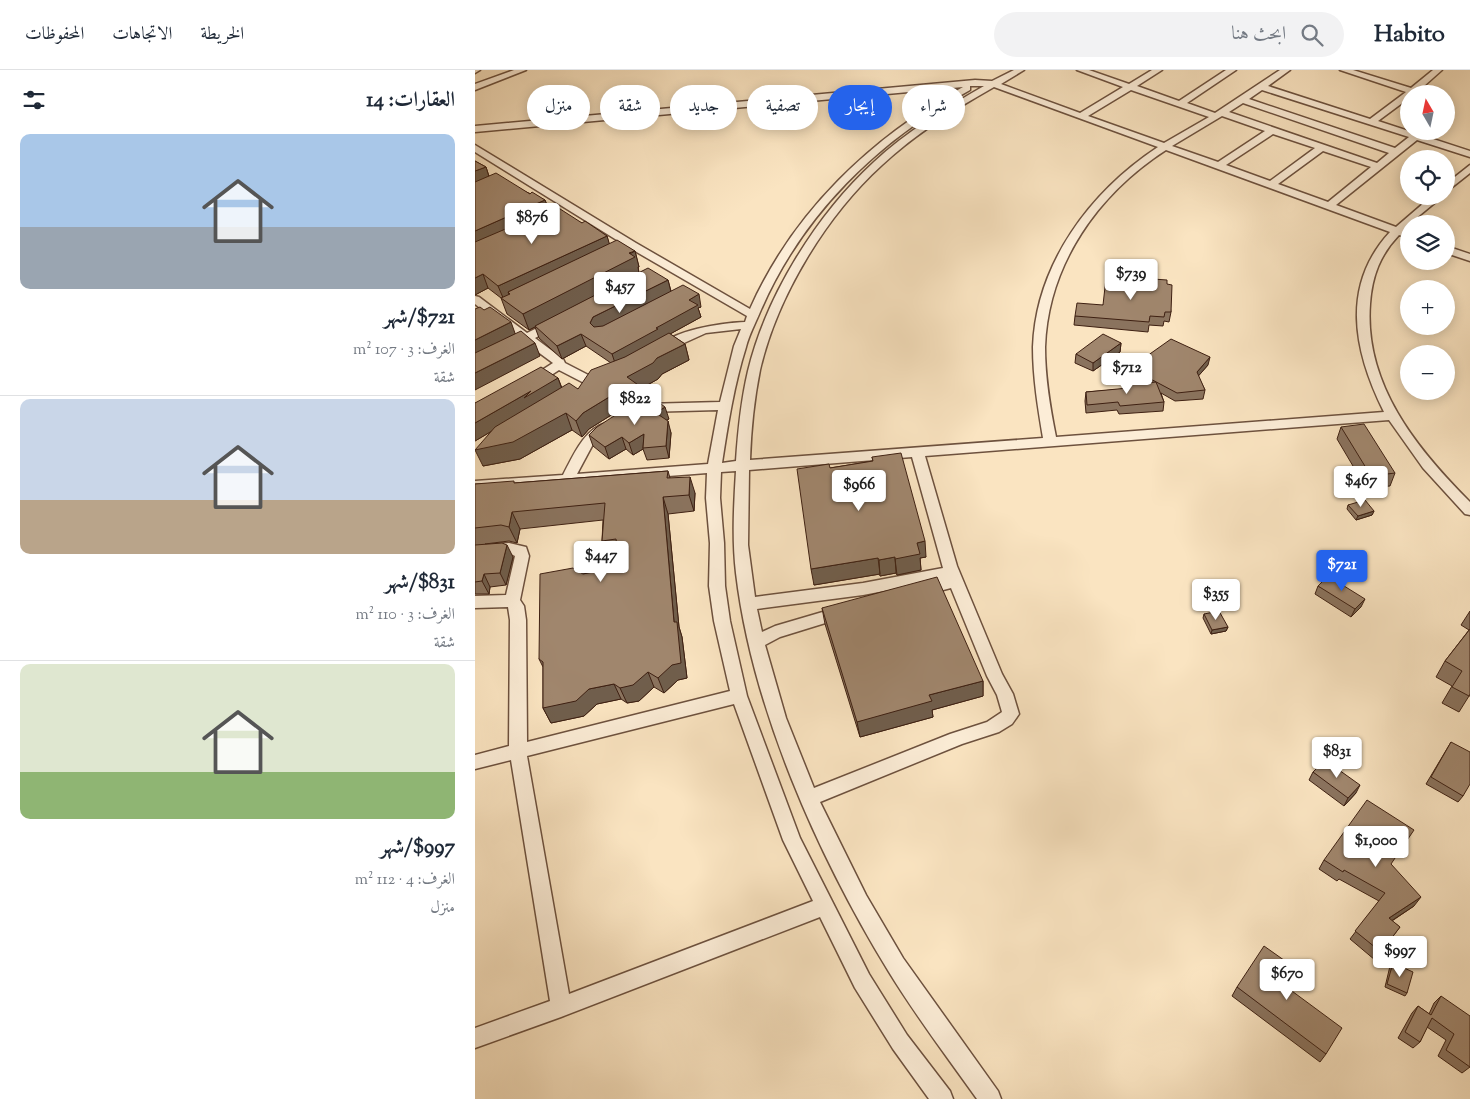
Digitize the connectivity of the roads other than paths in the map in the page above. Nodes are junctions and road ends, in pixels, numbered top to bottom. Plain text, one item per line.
1 (501, 70) edge
2 (521, 70) edge
3 (1020, 70) edge
4 (1081, 70) edge
5 (1158, 70) edge
6 (1233, 70) edge
7 (1286, 70) edge
8 (1344, 70) edge
9 (1438, 70) edge
10 (995, 76) edge
11 (475, 80) edge
12 (975, 83) junction
13 (1420, 85) edge
14 (1129, 86) junction
15 (475, 87) edge
16 (1261, 87) junction
17 (1400, 90) edge
18 (1242, 100) junction
19 (1400, 100) edge
20 (1180, 104) junction
21 (1219, 114) junction
22 (1083, 116) junction
23 (1370, 123) junction
24 (475, 129) edge
25 (1272, 130) junction
26 (1400, 132) edge
27 (1411, 140) edge
28 (1425, 140) edge
29 (1166, 146) junction
30 (1322, 147) junction
31 (475, 148) edge
32 (1396, 152) junction
33 (1470, 154) edge
34 (1219, 165) junction
35 (1377, 166) junction
36 (1470, 168) edge
37 (1455, 181) edge
38 (1272, 184) junction
39 (1429, 205) edge
40 (1329, 206) junction
41 (574, 208) junction
42 (1420, 215) edge
43 (556, 216) edge
44 (1400, 232) edge
45 (1400, 236) edge
46 (1455, 252) edge
47 (1470, 258) edge
48 (668, 265) junction
49 (651, 274) edge
50 (475, 300) edge
51 (564, 318) edge
52 (751, 320) junction
53 (528, 338) junction
54 (649, 356) edge
55 (475, 364) edge
56 (558, 365) junction
57 (521, 385) edge
58 (575, 392) edge
59 (725, 406) junction
60 (630, 412) edge
61 (1392, 416) junction
62 (618, 419) edge
63 (1051, 443) junction
64 (917, 453) junction
65 (743, 465) junction
66 (715, 468) junction
67 (567, 478) junction
68 (475, 486) edge
69 (1470, 510) edge
70 (475, 551) edge
71 (954, 577) junction
72 (863, 589) junction
73 (512, 601) junction
74 (475, 602) edge
75 (749, 604) junction
76 (865, 605) junction
77 (757, 642) junction
78 (739, 696) junction
79 (517, 752) junction
80 (475, 762) edge
81 (810, 798) junction
82 (824, 906) junction
83 (561, 1007) junction
84 (475, 1038) edge
85 (942, 1099) edge
86 (990, 1099) edge

1 - 11 street
2 - 15 street
3 - 10 street
4 - 14 street
5 - 14 street
6 - 20 street
7 - 16 street
8 - 17 street
9 - 13 street
10 - 12 street
10 - 22 street
10 - 65 street
12 - 24 street
12 - 52 street
14 - 20 street
14 - 22 street
16 - 18 street
16 - 23 street
18 - 21 street
18 - 32 street
19 - 23 street
20 - 21 street
21 - 25 street
21 - 29 street
22 - 29 street
23 - 26 street
25 - 30 street
25 - 34 street
27 - 32 street
28 - 33 street
29 - 34 street
29 - 63 street
30 - 35 street
30 - 38 street
31 - 41 street
32 - 35 street
34 - 38 street
35 - 40 street
36 - 37 street
38 - 40 street
39 - 42 street
40 - 44 street
41 - 43 street
41 - 48 street
45 - 61 street
46 - 47 street
48 - 49 street
48 - 52 street
50 - 53 street
51 - 53 street
52 - 54 street
52 - 59 street
53 - 55 street
53 - 56 street
56 - 57 street
56 - 58 street
59 - 60 street
59 - 66 street
61 - 63 street
61 - 69 street
62 - 67 street
63 - 64 street
64 - 65 street
64 - 71 street
65 - 66 street
65 - 75 street
66 - 67 street
66 - 78 street
67 - 68 street
70 - 73 street
71 - 72 street
71 - 76 street
71 - 81 street
72 - 75 street
72 - 76 street
73 - 74 street
73 - 79 street
75 - 77 street
76 - 77 street
77 - 81 street
78 - 79 street
78 - 82 street
79 - 80 street
79 - 83 street
81 - 86 street
82 - 83 street
82 - 85 street
83 - 84 street

